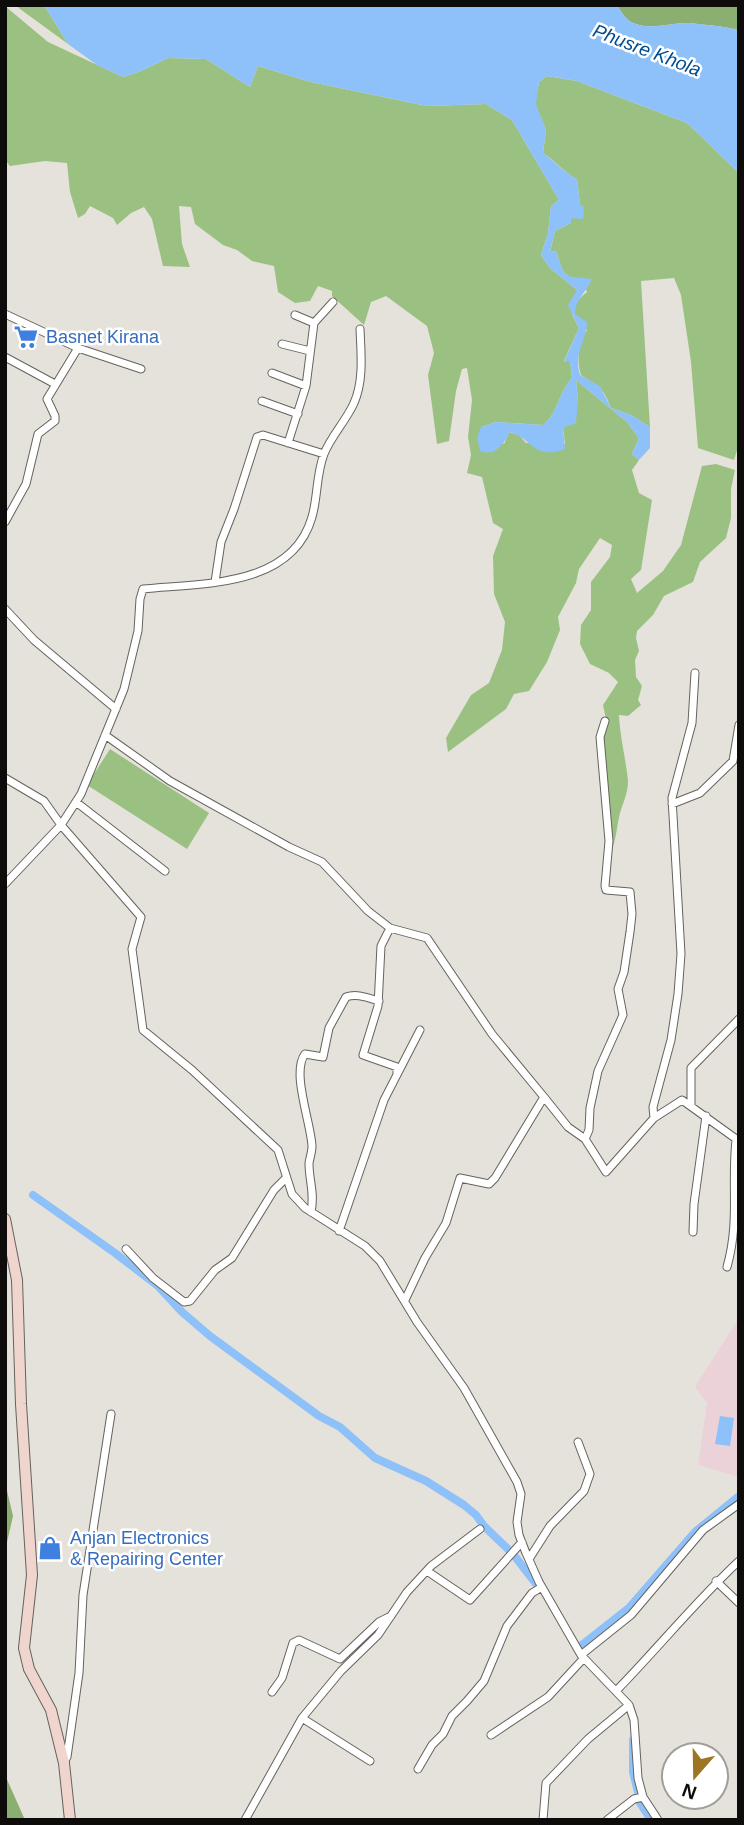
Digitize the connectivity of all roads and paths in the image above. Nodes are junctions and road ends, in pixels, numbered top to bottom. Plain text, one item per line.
1 (333, 302) dead end
2 (5, 314) edge
3 (295, 315) dead end
4 (314, 323) junction
5 (360, 329) dead end
6 (282, 344) dead end
7 (78, 348) junction
8 (310, 351) junction
9 (5, 358) edge
10 (141, 369) dead end
11 (272, 373) dead end
12 (55, 384) junction
13 (306, 386) junction
14 (262, 401) dead end
15 (298, 414) junction
16 (288, 443) junction
17 (324, 454) junction
18 (5, 522) edge
19 (215, 582) junction
20 (5, 610) edge
21 (695, 673) dead end
22 (116, 709) junction
23 (605, 721) dead end
24 (739, 725) edge
25 (105, 735) junction
26 (5, 778) edge
27 (76, 802) junction
28 (672, 804) junction
29 (61, 825) junction
30 (165, 871) dead end
31 (5, 884) edge
32 (390, 928) junction
33 (379, 1001) junction
34 (739, 1019) edge
35 (420, 1030) dead end
36 (397, 1074) junction
37 (544, 1097) junction
38 (691, 1107) junction
39 (706, 1116) junction
40 (654, 1118) junction
41 (585, 1139) junction
42 (737, 1140) edge
43 (285, 1179) junction
44 (311, 1212) junction
45 (5, 1219) edge
46 (339, 1231) junction
47 (693, 1232) dead end
48 (126, 1249) dead end
49 (727, 1267) dead end
50 (405, 1300) junction
51 (111, 1414) dead end
52 (578, 1442) dead end
53 (739, 1504) edge
54 (480, 1529) dead end
55 (522, 1542) junction
56 (529, 1559) junction
57 (739, 1561) edge
58 (427, 1571) junction
59 (716, 1581) junction
60 (542, 1587) junction
61 (739, 1603) edge
62 (391, 1615) junction
63 (582, 1656) junction
64 (617, 1690) junction
65 (272, 1692) dead end
66 (629, 1704) junction
67 (302, 1718) junction
68 (491, 1735) dead end
69 (370, 1761) dead end
70 (64, 1763) junction
71 (418, 1769) dead end
72 (643, 1797) junction
73 (70, 1820) edge
74 (246, 1820) edge
75 (543, 1820) edge
76 (607, 1820) edge
77 (658, 1820) edge

1 - 4 street
2 - 7 street
3 - 4 street
4 - 8 street
5 - 17 street
6 - 8 street
7 - 10 street
7 - 12 street
8 - 13 street
9 - 12 street
11 - 13 street
12 - 18 street
13 - 15 street
14 - 15 street
15 - 16 street
16 - 17 street
16 - 19 street
17 - 19 street
19 - 22 street
20 - 22 street
21 - 28 street
22 - 25 street
23 - 41 street
24 - 28 street
25 - 27 street
25 - 32 street
26 - 29 street
27 - 29 street
27 - 30 street
28 - 40 street
29 - 31 street
29 - 43 street
32 - 33 street
32 - 37 street
33 - 36 street
33 - 44 street
34 - 38 street
35 - 36 street
36 - 46 street
37 - 41 street
37 - 50 street
38 - 39 street
38 - 40 street
39 - 42 street
39 - 47 street
40 - 41 street
42 - 49 street
43 - 44 street
43 - 48 street
44 - 46 street
45 - 70 main road
46 - 50 street
50 - 55 street
51 - 70 street
52 - 56 street
53 - 63 street
54 - 58 street
55 - 56 street
55 - 58 street
56 - 60 street
57 - 59 street
58 - 62 street
59 - 61 street
59 - 64 street
60 - 63 street
60 - 71 street
62 - 65 street
62 - 67 street
63 - 64 street
63 - 68 street
64 - 66 street
66 - 72 street
66 - 75 street
67 - 69 street
67 - 74 street
70 - 73 main road
72 - 76 street
72 - 77 street

